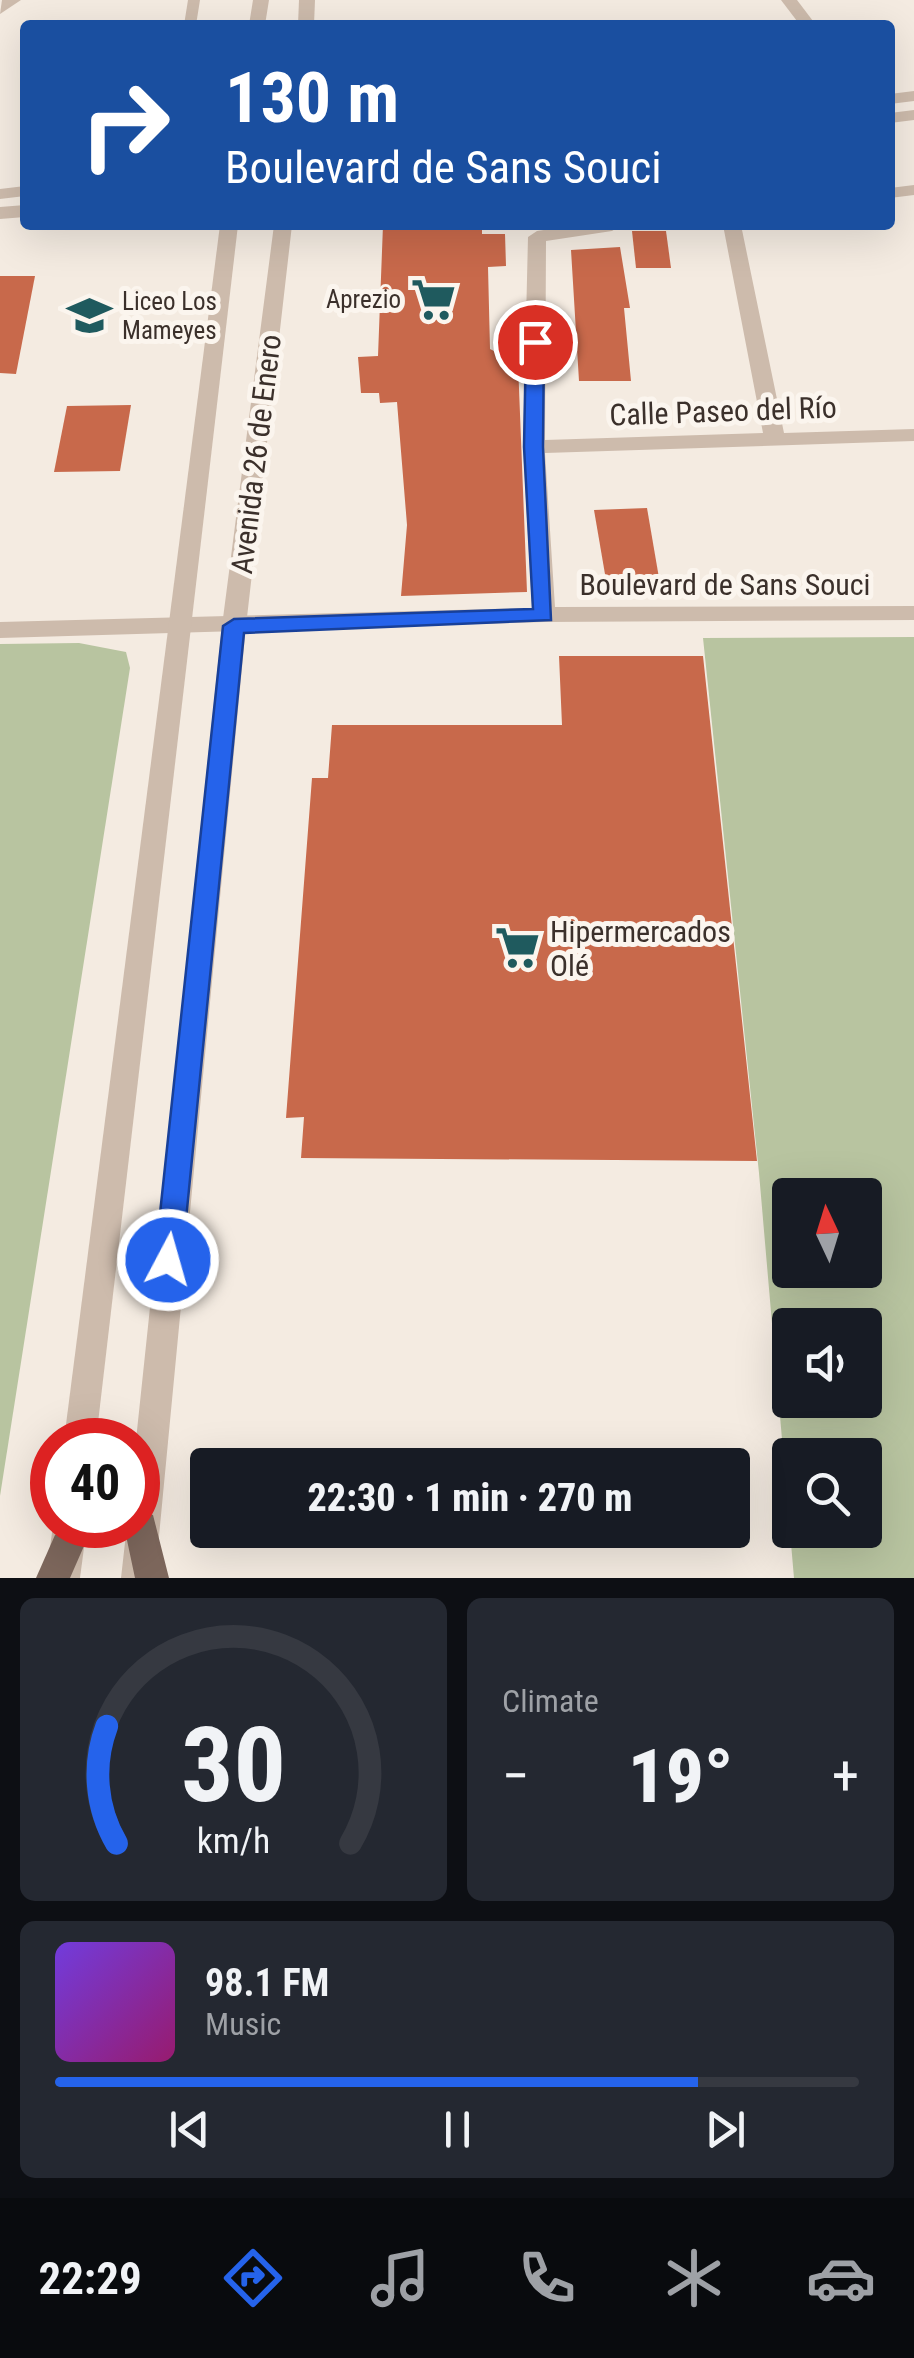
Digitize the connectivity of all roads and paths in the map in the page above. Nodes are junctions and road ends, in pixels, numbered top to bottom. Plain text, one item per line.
1 (13, 0) edge
2 (789, 0) edge
3 (0, 9) edge
4 (804, 20) edge
5 (228, 230) edge
6 (282, 230) edge
7 (572, 230) edge
8 (733, 230) edge
9 (914, 436) edge
10 (775, 440) junction
11 (534, 447) junction
12 (914, 613) edge
13 (544, 615) junction
14 (177, 626) junction
15 (234, 626) junction
16 (0, 630) edge
17 (83, 1418) edge
18 (152, 1418) edge
19 (140, 1548) edge
20 (146, 1548) edge
21 (67, 1550) edge
22 (52, 1578) edge
23 (138, 1578) edge
24 (152, 1578) edge

1 - 3 street
2 - 4 street
5 - 14 street, Avenida 26 de Enero
6 - 15 street, Avenida 26 de Enero
7 - 11 street
8 - 10 street
9 - 10 street, Calle Paseo del Río
10 - 11 street, Calle Paseo del Río
11 - 13 street
12 - 13 street, Boulevard de Sans Souci
13 - 15 street, Boulevard de Sans Souci
14 - 15 street, Boulevard de Sans Souci
14 - 16 street, Boulevard de Sans Souci
14 - 17 street, Avenida 26 de Enero
15 - 18 street, Avenida 26 de Enero
19 - 23 street, Avenida 26 de Enero
20 - 24 main road
21 - 22 main road

